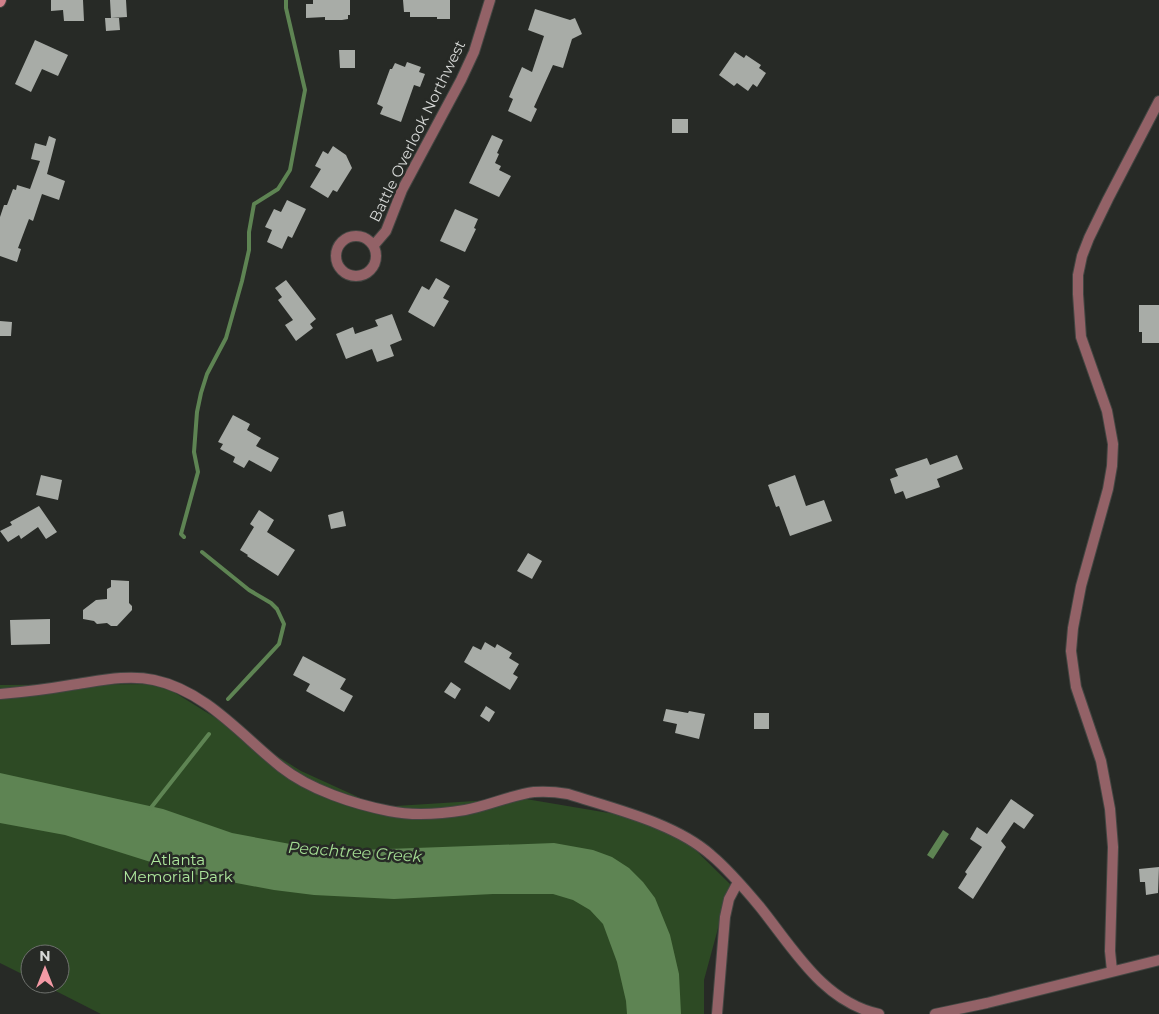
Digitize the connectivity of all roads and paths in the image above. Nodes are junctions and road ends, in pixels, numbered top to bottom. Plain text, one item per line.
1 (490, 0) edge
2 (1159, 101) edge
3 (374, 245) junction
4 (0, 694) edge
5 (738, 882) junction
6 (1159, 960) edge
7 (1112, 970) junction
8 (717, 1014) edge
9 (879, 1014) edge
10 (935, 1014) edge

1 - 3 street, Battle Overlook Northwest
2 - 7 street
3 - 3 street, Battle Overlook Northwest
4 - 5 street
5 - 8 street
5 - 9 street
6 - 7 street
7 - 10 street

